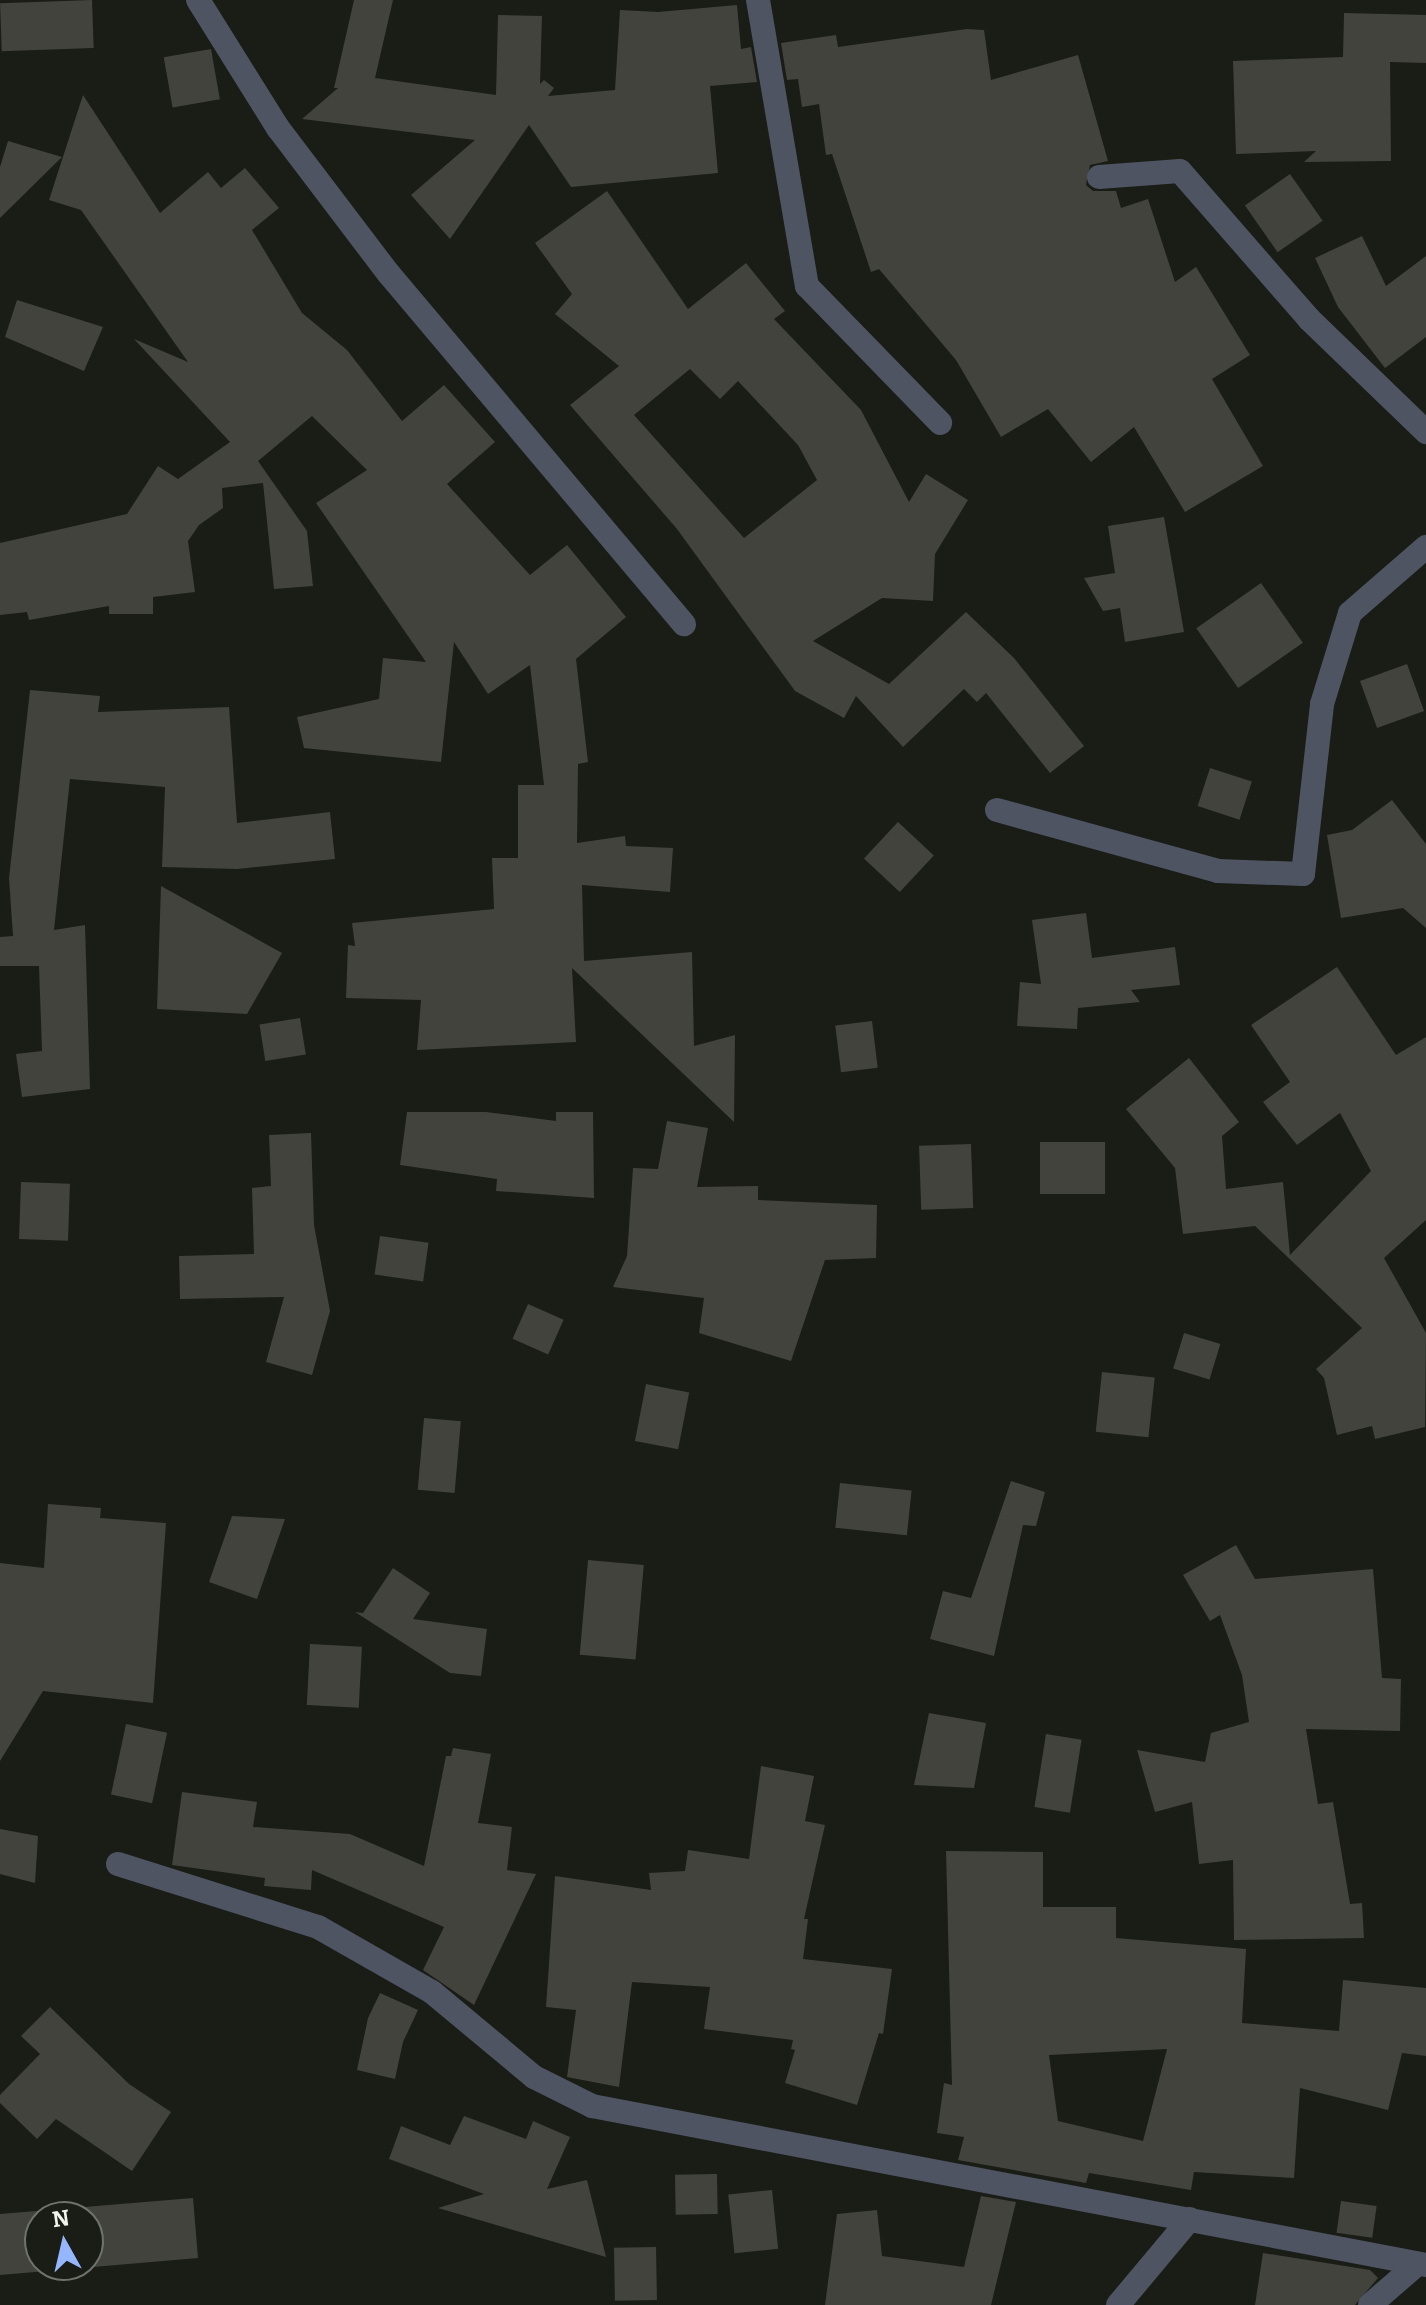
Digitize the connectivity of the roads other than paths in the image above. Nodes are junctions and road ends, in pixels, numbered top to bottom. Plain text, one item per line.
1 (198, 0) edge
2 (758, 0) edge
3 (1099, 177) dead end
4 (940, 423) dead end
5 (1426, 432) edge
6 (1426, 547) edge
7 (684, 624) dead end
8 (997, 810) dead end
9 (118, 1864) dead end
10 (1190, 2219) junction
11 (1420, 2265) edge
12 (1118, 2305) edge
13 (1370, 2305) edge

1 - 7 street
2 - 4 street
3 - 5 street
6 - 8 street
9 - 10 street
10 - 11 street
10 - 12 street
11 - 13 street

